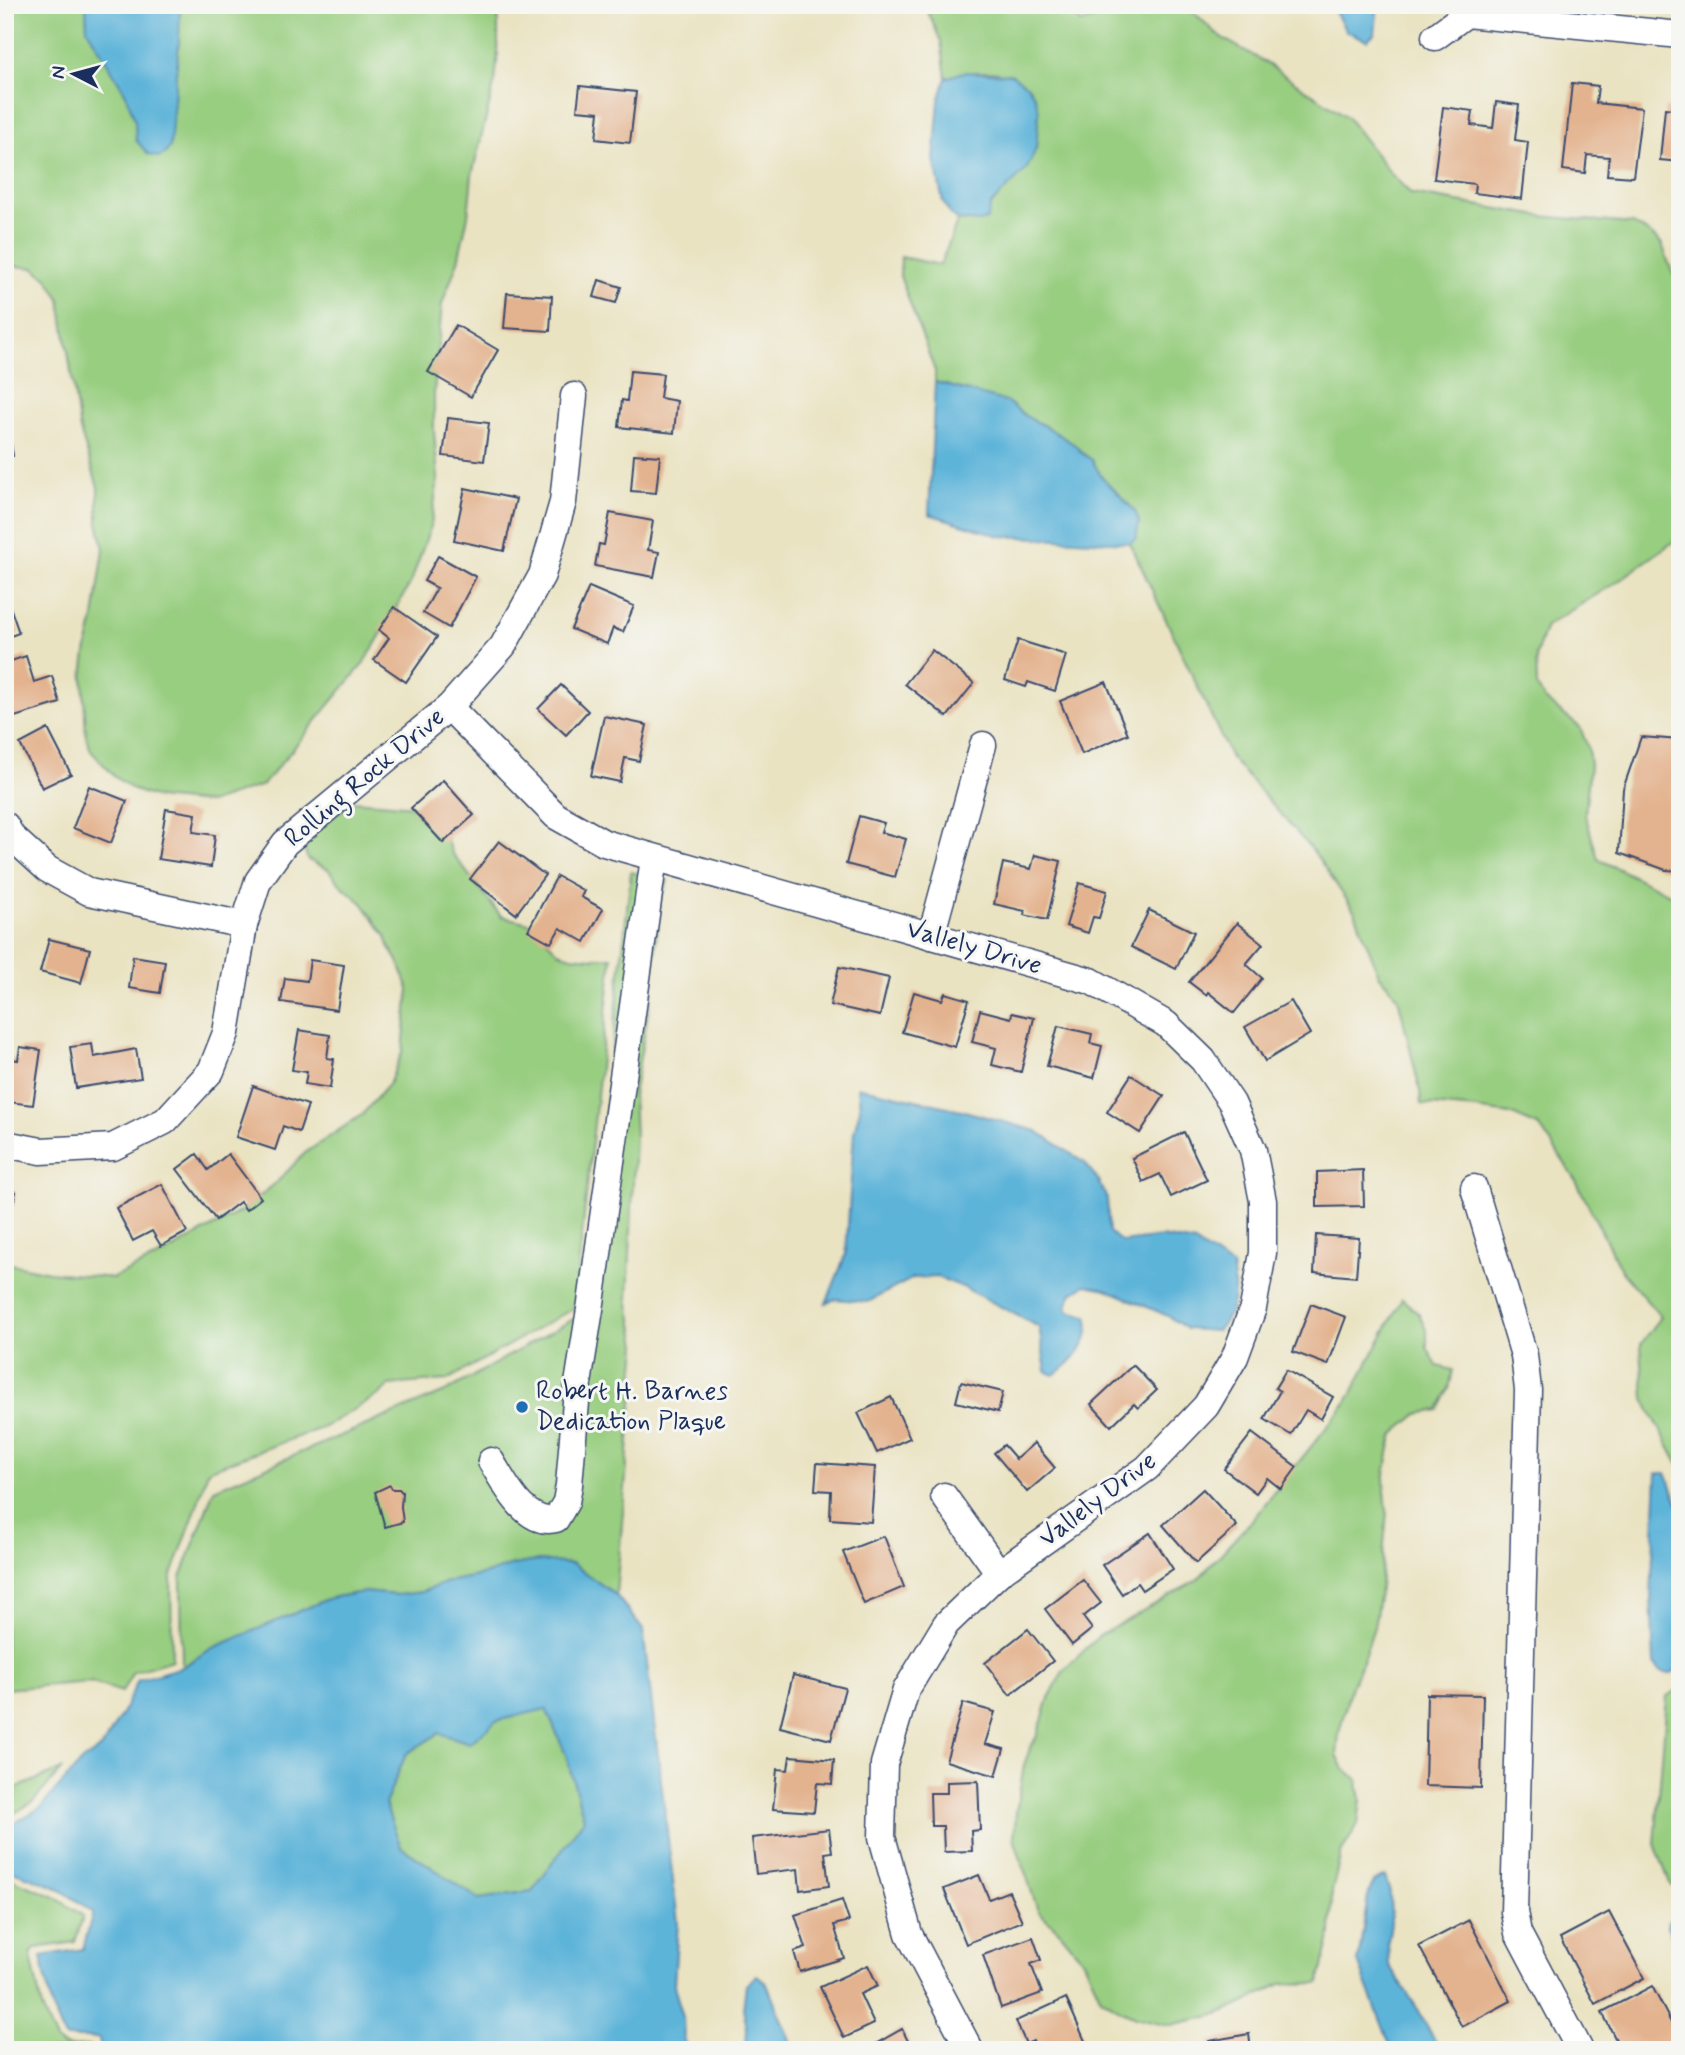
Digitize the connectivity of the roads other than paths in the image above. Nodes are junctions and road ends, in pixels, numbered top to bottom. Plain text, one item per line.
1 (1680, 35) edge
2 (1436, 37) dead end
3 (574, 396) dead end
4 (449, 707) junction
5 (983, 745) dead end
6 (5, 825) edge
7 (654, 858) junction
8 (244, 925) junction
9 (931, 936) junction
10 (5, 1144) edge
11 (1474, 1188) dead end
12 (491, 1461) dead end
13 (944, 1496) dead end
14 (999, 1573) junction
15 (970, 2050) edge
16 (1580, 2050) edge

1 - 2 street
3 - 4 street, Rolling Rock Drive
4 - 7 street, Vallely Drive
4 - 8 street, Rolling Rock Drive
5 - 9 street
6 - 8 street
7 - 9 street, Vallely Drive
7 - 12 street
8 - 10 street, Rolling Rock Drive
9 - 14 street, Vallely Drive
11 - 16 street
13 - 14 street
14 - 15 street, Vallely Drive

